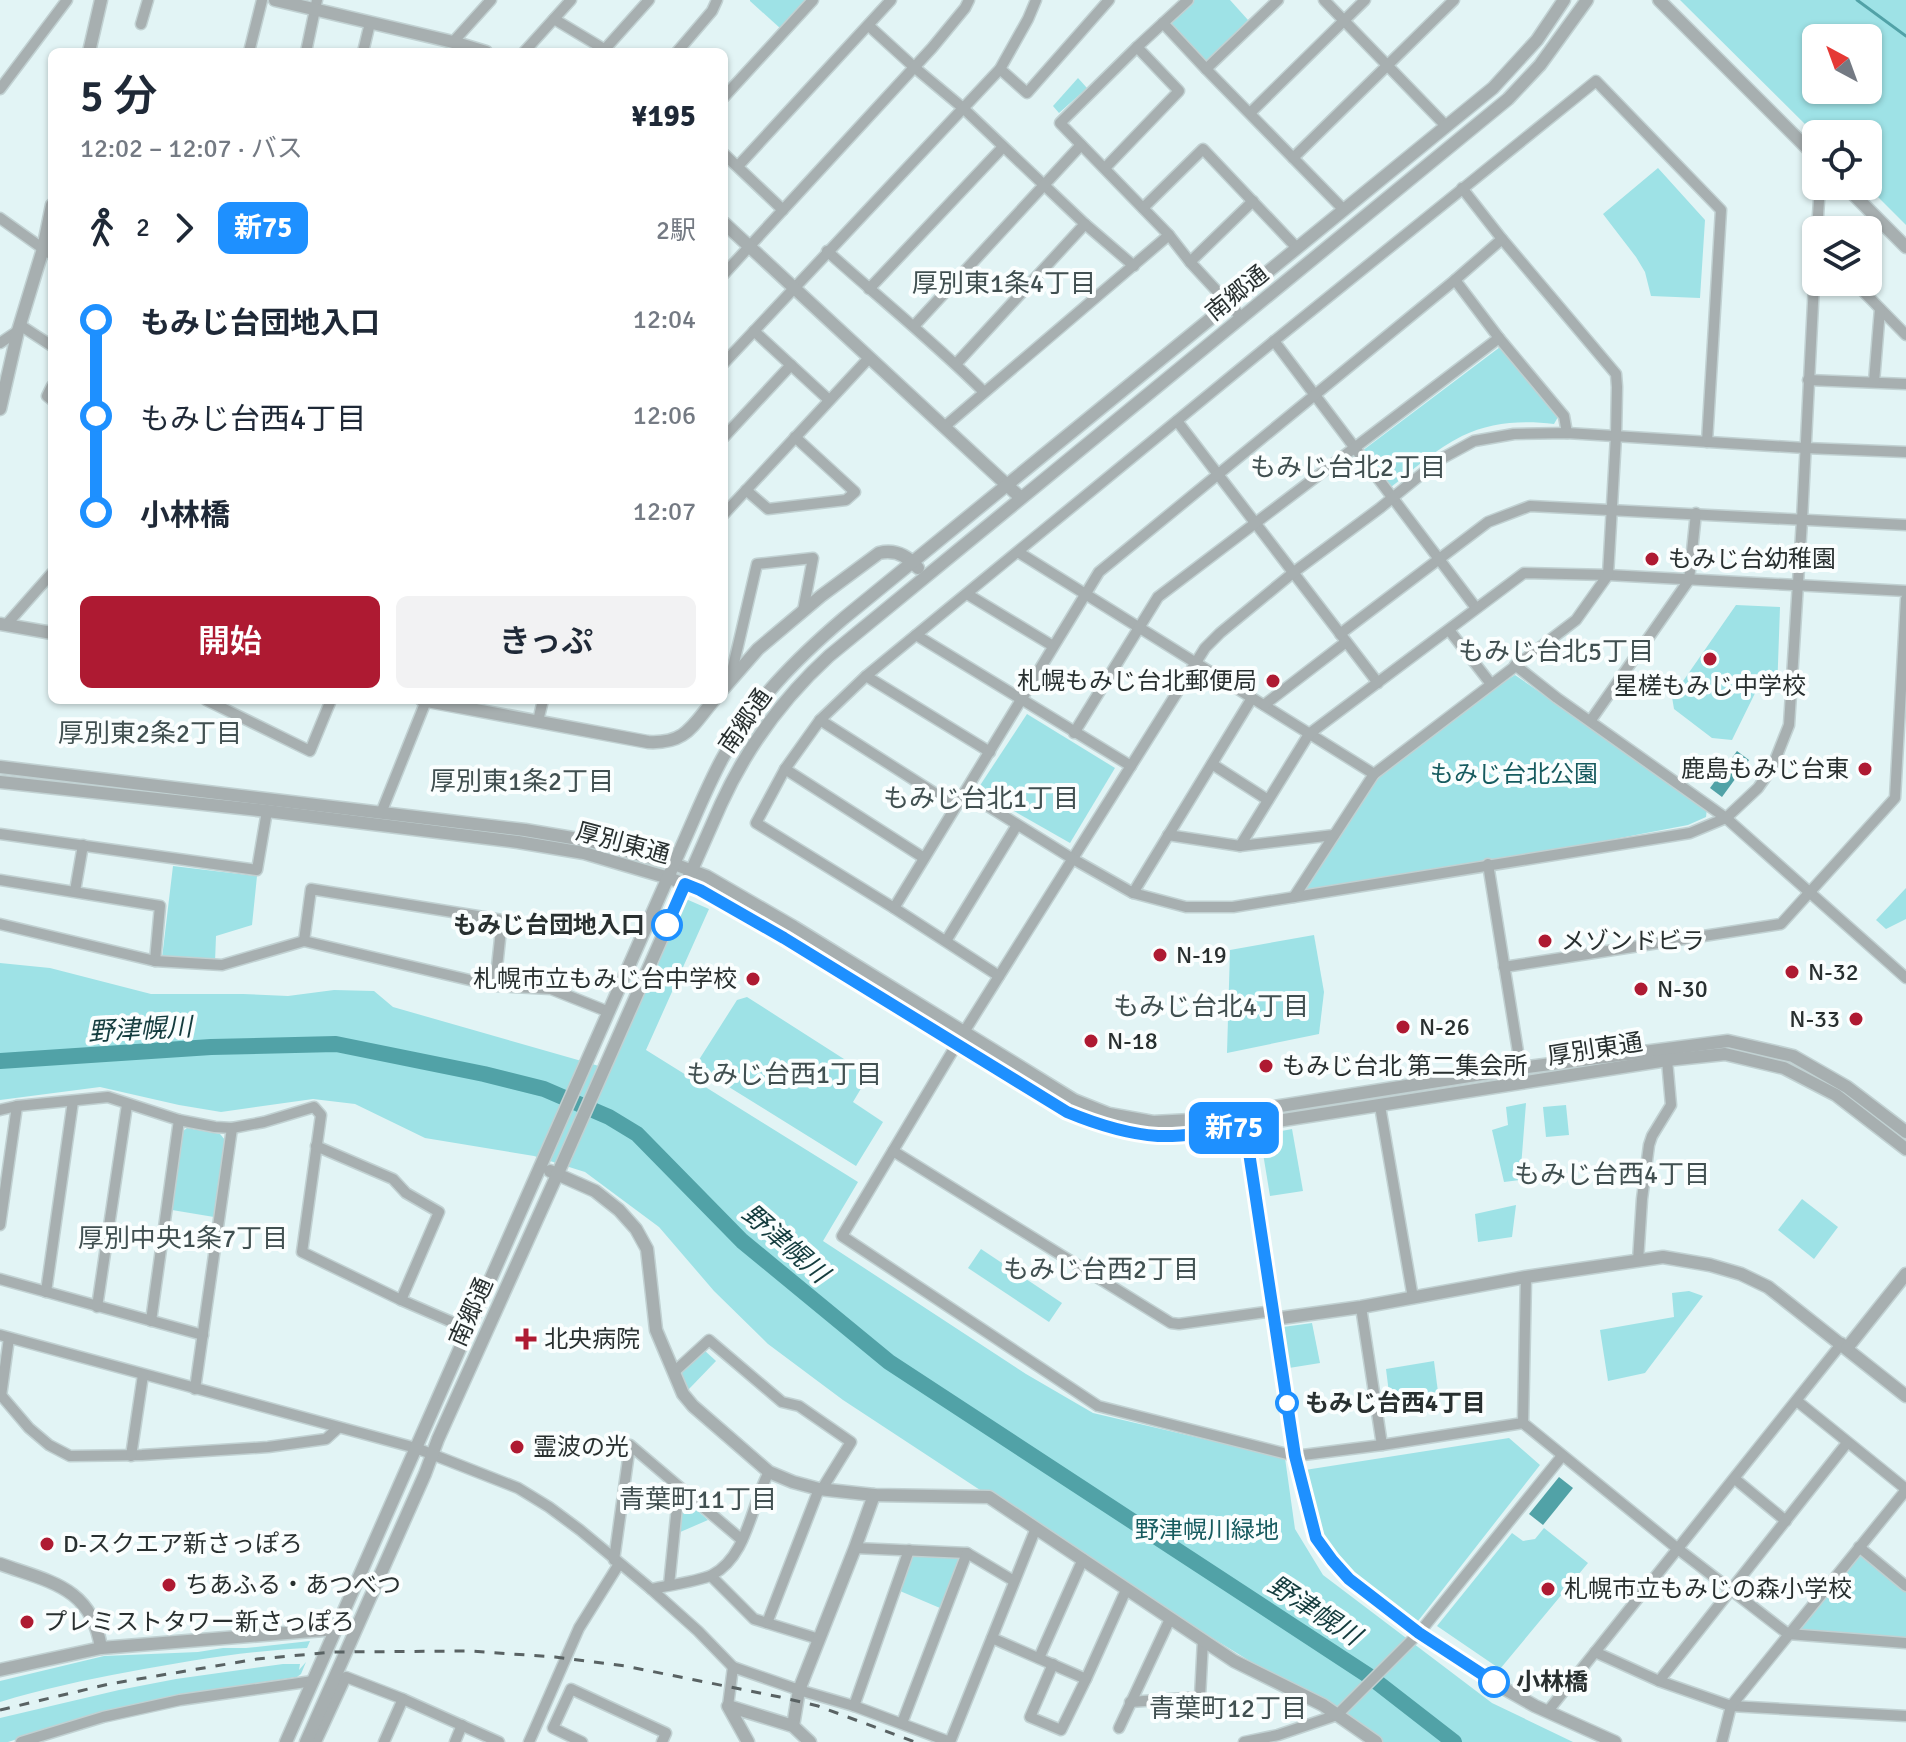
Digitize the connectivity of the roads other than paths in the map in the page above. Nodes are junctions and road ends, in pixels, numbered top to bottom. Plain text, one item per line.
1 (67, 0) edge
2 (101, 0) edge
3 (148, 0) edge
4 (262, 0) edge
5 (275, 0) edge
6 (491, 0) edge
7 (571, 0) edge
8 (649, 0) edge
9 (717, 0) edge
10 (813, 0) edge
11 (891, 0) edge
12 (969, 0) edge
13 (1036, 0) edge
14 (1109, 0) edge
15 (1188, 0) edge
16 (1278, 0) edge
17 (1324, 0) edge
18 (1365, 0) edge
19 (1454, 0) edge
20 (1564, 0) edge
21 (1587, 0) edge
22 (1659, 0) edge
23 (316, 5) edge
24 (554, 19) junction
25 (1344, 20) junction
26 (370, 23) junction
27 (1163, 23) junction
28 (141, 24) dead end
29 (869, 26) junction
30 (453, 42) junction
31 (1137, 47) junction
32 (90, 48) edge
33 (250, 48) edge
34 (307, 48) edge
35 (364, 48) edge
36 (473, 48) edge
37 (528, 48) edge
38 (604, 48) edge
39 (609, 48) edge
40 (680, 48) edge
41 (1387, 66) junction
42 (914, 67) junction
43 (1000, 69) junction
44 (1206, 69) junction
45 (0, 89) edge
46 (728, 93) edge
47 (963, 108) junction
48 (1250, 113) junction
49 (1446, 126) junction
50 (1802, 143) edge
51 (1081, 145) junction
52 (1003, 147) junction
53 (728, 157) edge
54 (1293, 158) junction
55 (738, 166) junction
56 (1105, 168) junction
57 (1045, 185) junction
58 (1462, 188) junction
59 (1859, 200) edge
60 (1253, 201) junction
61 (1143, 208) junction
62 (783, 210) junction
63 (1344, 210) junction
64 (0, 218) edge
65 (1085, 224) junction
66 (728, 227) edge
67 (1169, 235) junction
68 (1502, 239) junction
69 (749, 247) junction
70 (1906, 247) edge
71 (1297, 248) junction
72 (827, 251) junction
73 (48, 252) edge
74 (1190, 262) junction
75 (1134, 266) junction
76 (728, 270) edge
77 (1455, 280) junction
78 (794, 288) junction
79 (869, 289) junction
80 (1813, 296) edge
81 (1867, 296) edge
82 (1230, 304) junction
83 (1880, 309) junction
84 (1242, 318) junction
85 (914, 326) junction
86 (19, 328) junction
87 (754, 331) junction
88 (1906, 335) edge
89 (1499, 338) junction
90 (1274, 341) junction
91 (0, 343) edge
92 (48, 344) edge
93 (869, 358) junction
94 (728, 359) edge
95 (956, 364) junction
96 (791, 365) junction
97 (1808, 380) junction
98 (1874, 382) junction
99 (1906, 384) edge
100 (984, 392) junction
101 (1314, 395) junction
102 (829, 400) junction
103 (0, 409) edge
104 (1177, 421) junction
105 (944, 427) junction
106 (728, 433) edge
107 (1567, 433) junction
108 (1616, 436) junction
109 (795, 437) junction
110 (1707, 442) junction
111 (1353, 447) junction
112 (1805, 448) junction
113 (1906, 452) edge
114 (1219, 474) junction
115 (1008, 486) junction
116 (746, 490) junction
117 (1021, 498) junction
118 (1392, 499) junction
119 (1613, 508) junction
120 (728, 510) edge
121 (1696, 513) junction
122 (1802, 520) junction
123 (1256, 522) junction
124 (1906, 525) edge
125 (1018, 552) junction
126 (1438, 559) junction
127 (913, 562) junction
128 (1294, 572) junction
129 (1608, 575) junction
130 (48, 577) edge
131 (925, 577) junction
132 (1689, 580) junction
133 (1797, 585) junction
134 (1906, 591) edge
135 (967, 594) junction
136 (1085, 595) junction
137 (1906, 599) edge
138 (1476, 608) junction
139 (803, 611) junction
140 (3, 624) edge
141 (1139, 627) junction
142 (1449, 630) junction
143 (48, 632) edge
144 (916, 635) junction
145 (1343, 638) junction
146 (1053, 646) junction
147 (1194, 663) junction
148 (1515, 665) junction
149 (866, 676) junction
150 (728, 681) edge
151 (1378, 683) junction
152 (728, 684) edge
153 (1491, 684) junction
154 (1252, 698) junction
155 (1020, 701) junction
156 (214, 704) edge
157 (329, 704) edge
158 (422, 704) edge
159 (446, 704) edge
160 (542, 704) edge
161 (711, 704) edge
162 (1264, 705) junction
163 (820, 720) junction
164 (1591, 720) junction
165 (538, 721) junction
166 (1074, 733) junction
167 (1309, 734) junction
168 (990, 752) junction
169 (1212, 764) junction
170 (1131, 766) junction
171 (0, 767) edge
172 (785, 769) junction
173 (1374, 774) junction
174 (0, 782) edge
175 (965, 792) junction
176 (1268, 800) junction
177 (955, 806) junction
178 (267, 811) junction
179 (381, 813) junction
180 (1726, 818) junction
181 (1017, 825) junction
182 (0, 834) edge
183 (1168, 835) junction
184 (1334, 835) junction
185 (83, 845) junction
186 (1240, 846) junction
187 (924, 858) junction
188 (1073, 859) junction
189 (674, 864) junction
190 (1488, 864) junction
191 (691, 870) junction
192 (669, 878) junction
193 (0, 880) edge
194 (685, 884) junction
195 (75, 891) junction
196 (1811, 892) junction
197 (1133, 893) junction
198 (1294, 897) junction
199 (894, 908) junction
200 (0, 924) edge
201 (304, 941) junction
202 (946, 941) junction
203 (155, 961) junction
204 (1504, 967) junction
205 (999, 976) junction
206 (1906, 978) edge
207 (495, 986) junction
208 (609, 1012) junction
209 (964, 1032) junction
210 (956, 1044) junction
211 (1667, 1060) junction
212 (1520, 1068) junction
213 (1523, 1083) junction
214 (73, 1101) junction
215 (127, 1105) junction
216 (17, 1106) junction
217 (1380, 1106) junction
218 (0, 1110) edge
219 (1244, 1119) junction
220 (179, 1120) junction
221 (232, 1128) junction
222 (1906, 1132) edge
223 (316, 1146) junction
224 (1906, 1149) edge
225 (893, 1151) junction
226 (540, 1167) junction
227 (558, 1174) junction
228 (0, 1225) edge
229 (1638, 1261) junction
230 (1906, 1274) edge
231 (1526, 1277) junction
232 (0, 1279) edge
233 (46, 1292) junction
234 (1413, 1298) junction
235 (401, 1300) junction
236 (97, 1307) junction
237 (1361, 1307) junction
238 (1274, 1315) junction
239 (151, 1321) junction
240 (468, 1329) junction
241 (203, 1335) junction
242 (4, 1336) edge
243 (1845, 1346) junction
244 (674, 1372) junction
245 (143, 1375) junction
246 (195, 1389) junction
247 (1, 1395) edge
248 (1906, 1396) edge
249 (1797, 1401) junction
250 (1523, 1423) junction
251 (338, 1428) junction
252 (1847, 1443) junction
253 (1382, 1445) junction
254 (416, 1448) junction
255 (432, 1454) junction
256 (131, 1456) junction
257 (1295, 1456) junction
258 (1562, 1456) junction
259 (769, 1472) junction
260 (1735, 1479) junction
261 (679, 1487) junction
262 (820, 1489) junction
263 (1906, 1490) edge
264 (874, 1495) junction
265 (1786, 1521) junction
266 (1036, 1528) junction
267 (742, 1540) junction
268 (1859, 1547) junction
269 (855, 1548) junction
270 (1678, 1549) junction
271 (909, 1550) junction
272 (967, 1553) junction
273 (1083, 1559) junction
274 (616, 1562) junction
275 (0, 1564) edge
276 (711, 1576) junction
277 (1014, 1581) junction
278 (669, 1585) junction
279 (1906, 1586) edge
280 (651, 1589) junction
281 (1126, 1590) junction
282 (1731, 1590) junction
283 (1170, 1619) junction
284 (767, 1623) junction
285 (336, 1629) junction
286 (1419, 1633) junction
287 (1788, 1634) junction
288 (992, 1638) junction
289 (819, 1639) junction
290 (1203, 1640) junction
291 (1906, 1643) edge
292 (101, 1648) junction
293 (1595, 1652) junction
294 (1039, 1658) junction
295 (1053, 1664) junction
296 (733, 1667) junction
297 (0, 1670) edge
298 (1086, 1679) junction
299 (313, 1681) junction
300 (1659, 1681) junction
301 (799, 1690) junction
302 (403, 1699) junction
303 (1130, 1702) junction
304 (728, 1706) junction
305 (854, 1706) junction
306 (1731, 1706) junction
307 (544, 1710) junction
308 (1342, 1710) junction
309 (1548, 1711) junction
310 (559, 1714) junction
311 (1906, 1716) edge
312 (902, 1723) junction
313 (462, 1725) junction
314 (793, 1726) junction
315 (1119, 1728) dead end
316 (1279, 1738) edge
317 (21, 1742) edge
318 (286, 1742) edge
319 (306, 1742) edge
320 (316, 1742) edge
321 (384, 1742) edge
322 (455, 1742) edge
323 (499, 1742) edge
324 (529, 1742) edge
325 (582, 1742) edge
326 (662, 1742) edge
327 (748, 1742) edge
328 (810, 1742) edge
329 (950, 1742) edge
330 (1244, 1742) edge
331 (1376, 1742) edge
332 (1612, 1742) edge
333 (1722, 1742) edge

1 - 45 street
2 - 32 street
3 - 28 street
4 - 33 street
5 - 23 street
6 - 30 street
7 - 24 street
8 - 39 street
9 - 40 street
10 - 46 street
11 - 29 street
12 - 42 street
13 - 43 street
14 - 43 street
15 - 27 street
16 - 44 street
17 - 25 street
18 - 25 street
19 - 41 street
20 - 49 street, 南郷通
21 - 84 street, 南郷通
22 - 50 street
23 - 26 street
23 - 34 street
24 - 37 street
24 - 38 street
25 - 41 street
25 - 48 street
26 - 30 street
26 - 35 street
27 - 31 street
27 - 44 street
29 - 42 street
29 - 55 street
30 - 36 street
31 - 51 street
31 - 56 street
41 - 49 street
41 - 54 street
42 - 47 street
42 - 62 street
43 - 47 street
44 - 48 street
47 - 52 street
47 - 72 street
48 - 54 street
49 - 63 street, 南郷通
51 - 56 street
51 - 57 street
52 - 57 street
52 - 79 street
53 - 55 street
54 - 63 street
55 - 62 street
56 - 61 street
57 - 65 street
57 - 85 street
58 - 68 street
58 - 90 street
58 - 110 street
59 - 70 street
60 - 61 street
60 - 71 street
60 - 74 street
61 - 67 street
62 - 69 street
63 - 71 street, 南郷通
64 - 73 street
65 - 75 street
65 - 95 street
66 - 69 street
67 - 74 street
67 - 75 street
68 - 77 street
68 - 108 street
69 - 76 street
69 - 78 street
71 - 82 street, 南郷通
72 - 78 street
72 - 79 street
73 - 86 street
74 - 82 street
75 - 100 street
77 - 89 street
77 - 101 street
78 - 87 street
78 - 93 street
79 - 85 street
80 - 97 street
81 - 83 street
82 - 84 street
82 - 115 street, 南郷通
83 - 88 street
83 - 98 street
84 - 117 street, 南郷通
85 - 95 street
86 - 91 street
86 - 92 street
86 - 103 street
87 - 94 street
87 - 96 street
89 - 107 street
89 - 111 street
90 - 101 street
90 - 104 street
93 - 102 street
93 - 105 street
95 - 100 street
96 - 102 street
96 - 106 street
97 - 98 street
97 - 112 street
98 - 99 street
100 - 105 street
101 - 111 street
101 - 114 street
102 - 109 street
104 - 114 street
104 - 125 street
105 - 115 street
107 - 108 street
107 - 118 street
108 - 110 street
108 - 119 street
109 - 116 street
109 - 116 street
110 - 112 street
111 - 118 street
111 - 123 street
112 - 113 street
112 - 122 street
114 - 123 street
114 - 136 street
115 - 117 street
115 - 127 street, 南郷通
116 - 120 street
117 - 131 street, 南郷通
118 - 126 street
118 - 128 street
119 - 121 street
119 - 126 street
119 - 129 street
121 - 122 street
121 - 132 street
122 - 124 street
122 - 133 street
123 - 128 street
123 - 141 street
125 - 135 street
125 - 136 street
126 - 138 street
126 - 145 street
127 - 131 street
127 - 139 street
127 - 189 street, 南郷通
128 - 145 street
128 - 147 street
129 - 132 street
129 - 138 street
129 - 148 street
130 - 140 street
131 - 191 street, 南郷通
132 - 133 street
132 - 164 street
133 - 134 street
133 - 180 street
135 - 144 street
135 - 146 street
136 - 141 street
136 - 146 street
137 - 196 street
138 - 142 street
139 - 150 street
139 - 152 street
140 - 143 street
141 - 147 street
141 - 166 street
142 - 151 street
142 - 153 street
144 - 149 street
144 - 155 street
145 - 151 street
145 - 162 street
146 - 155 street
147 - 154 street
147 - 170 street
148 - 153 street
148 - 164 street
149 - 163 street
149 - 168 street
151 - 167 street
153 - 173 street
154 - 162 street
154 - 169 street
155 - 166 street
155 - 168 street
156 - 157 street
158 - 179 street
159 - 165 street
160 - 165 street
161 - 165 street
162 - 167 street
163 - 172 street
163 - 177 street
164 - 180 street
166 - 170 street
167 - 173 street
167 - 176 street
168 - 175 street
169 - 176 street
169 - 183 street
170 - 188 street
171 - 179 street, 厚別東通
172 - 187 street
172 - 199 street
173 - 184 street
174 - 178 street, 厚別東通
175 - 177 street
175 - 181 street
176 - 186 street
177 - 187 street
178 - 185 street
178 - 192 street, 厚別東通
179 - 189 street, 厚別東通
180 - 190 street
180 - 196 street
181 - 188 street
181 - 202 street
182 - 185 street
183 - 186 street
183 - 197 street
184 - 186 street
184 - 198 street
185 - 195 street
187 - 199 street
188 - 197 street
188 - 205 street
189 - 191 street, 厚別東通
189 - 192 street, 南郷通
190 - 198 street
190 - 204 street
191 - 194 street, 南郷通
191 - 209 street, 厚別東通
192 - 194 street, 厚別東通
192 - 208 street, 南郷通
193 - 195 street
194 - 210 street, 厚別東通
194 - 227 street, 南郷通
195 - 203 street
196 - 204 street
196 - 206 street
197 - 198 street
199 - 202 street
200 - 203 street
201 - 203 street
201 - 207 street
201 - 207 street
202 - 205 street
204 - 212 street
205 - 209 street
207 - 208 street
208 - 226 street, 南郷通
209 - 210 street
209 - 219 street, 厚別東通
210 - 219 street, 厚別東通
210 - 225 street
211 - 213 street, 厚別東通
211 - 224 street, 厚別東通
211 - 229 street
212 - 213 street
212 - 219 street, 厚別東通
212 - 222 street, 厚別東通
213 - 217 street, 厚別東通
214 - 215 street
214 - 216 street
214 - 233 street
215 - 220 street
215 - 236 street
216 - 218 street
216 - 228 street
217 - 219 street, 厚別東通
217 - 234 street
219 - 238 street
220 - 221 street
220 - 239 street
221 - 223 street
221 - 241 street
223 - 235 street
223 - 235 street
225 - 238 street
225 - 257 street
226 - 227 street
226 - 240 street, 南郷通
227 - 244 street
227 - 255 street, 南郷通
229 - 231 street
229 - 243 street
230 - 243 street
231 - 234 street
231 - 250 street
232 - 233 street
233 - 236 street
234 - 237 street
235 - 240 street
236 - 239 street
237 - 238 street
237 - 253 street
238 - 257 street
239 - 241 street
240 - 254 street, 南郷通
241 - 246 street
242 - 245 street
242 - 247 street
243 - 248 street
243 - 249 street
244 - 259 street
244 - 262 street
245 - 246 street
245 - 256 street
246 - 251 street
247 - 256 street
249 - 252 street
249 - 260 street
250 - 253 street
250 - 258 street
251 - 254 street
251 - 256 street
252 - 263 street
252 - 265 street
253 - 257 street
254 - 255 street
254 - 285 street, 南郷通
255 - 274 street
255 - 319 street, 南郷通
257 - 286 street
258 - 270 street
258 - 286 street
259 - 262 street
259 - 267 street
260 - 265 street
260 - 270 street
261 - 267 street
261 - 274 street
261 - 278 street
262 - 264 street
262 - 284 street
263 - 268 street
264 - 266 street
264 - 269 street
265 - 282 street
266 - 273 street
266 - 277 street
267 - 276 street
268 - 279 street
268 - 287 street
269 - 271 street
269 - 289 street
270 - 282 street
270 - 293 street
271 - 272 street
271 - 305 street
272 - 277 street
272 - 312 street
273 - 281 street
273 - 294 street
274 - 280 street
274 - 307 street
275 - 292 street
276 - 278 street
276 - 284 street
277 - 288 street
278 - 280 street
280 - 296 street
281 - 283 street
281 - 298 street
282 - 287 street
282 - 300 street
283 - 290 street
283 - 303 street
284 - 289 street
285 - 292 street
285 - 299 street, 南郷通
286 - 308 street
286 - 309 street
287 - 291 street
287 - 306 street
288 - 294 street
288 - 329 street
289 - 301 street
290 - 303 street
290 - 308 street
292 - 297 street
293 - 300 street
293 - 309 street
294 - 295 street
295 - 298 street
295 - 298 street
296 - 301 street
296 - 304 street
299 - 317 street
299 - 318 street, 南郷通
300 - 306 street
301 - 305 street
301 - 314 street
302 - 313 street
302 - 320 street
302 - 321 street
303 - 315 street
304 - 314 street
304 - 327 street
305 - 312 street
306 - 311 street
306 - 333 street
307 - 310 street
307 - 324 street
308 - 316 street
308 - 331 street
309 - 332 street
310 - 325 street
310 - 326 street
312 - 329 street
313 - 322 street
313 - 323 street
314 - 328 street
316 - 330 street

